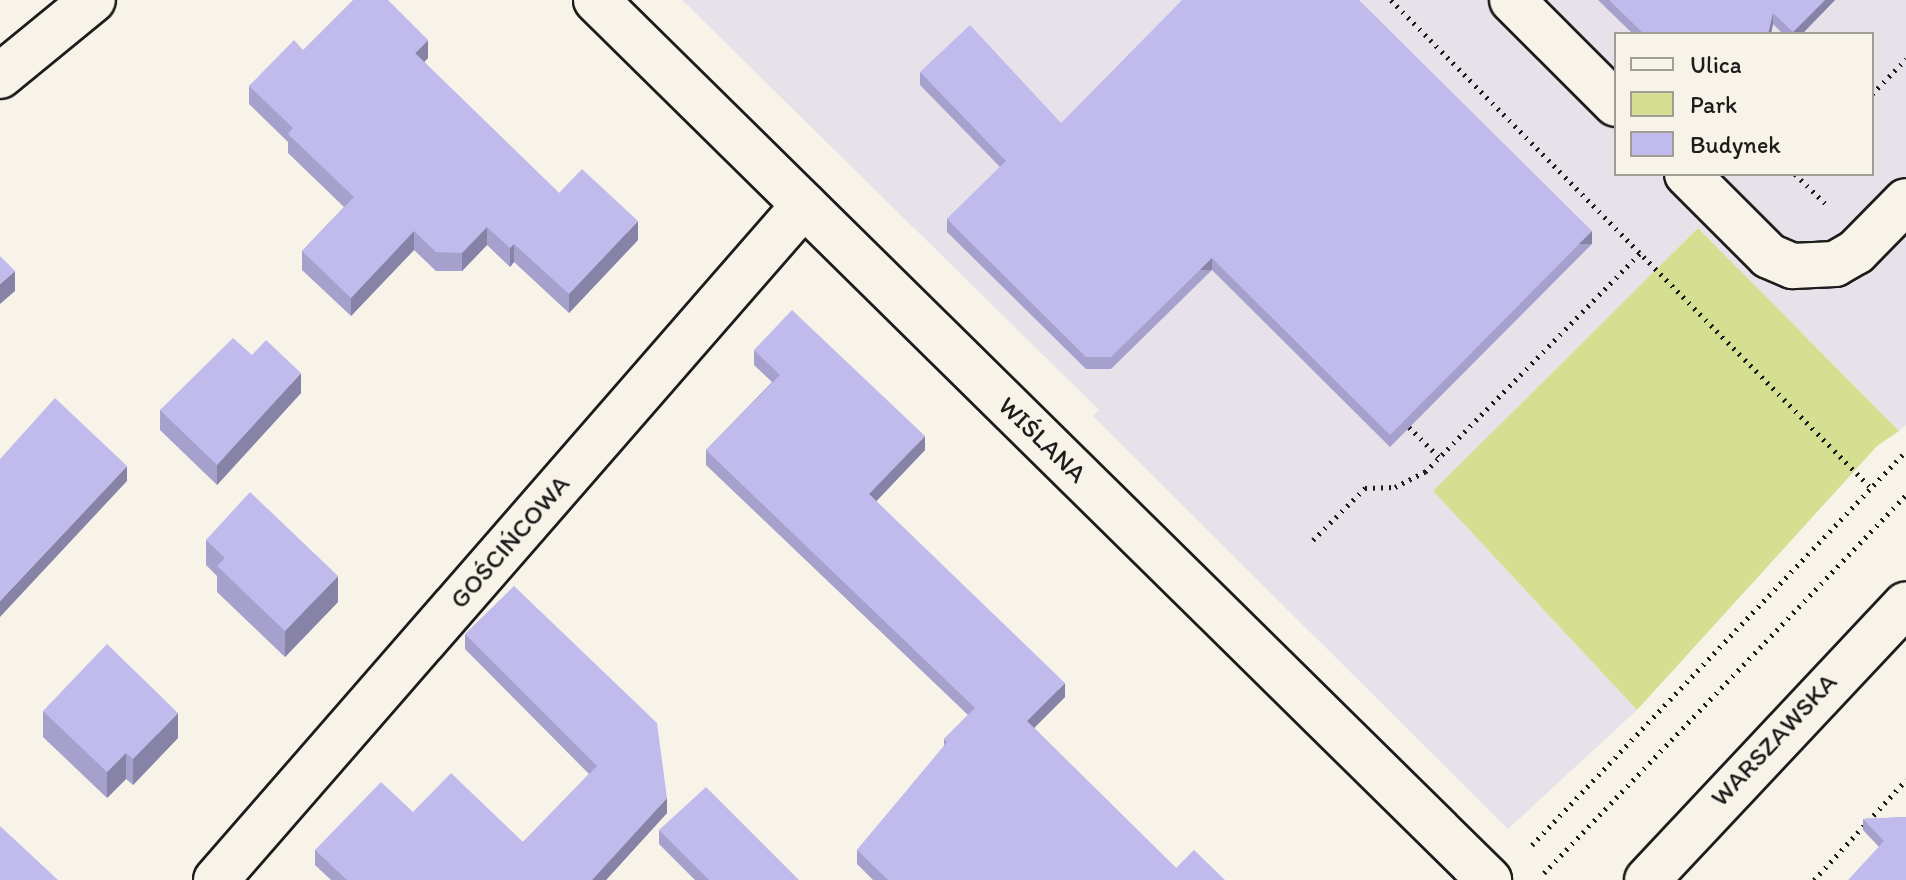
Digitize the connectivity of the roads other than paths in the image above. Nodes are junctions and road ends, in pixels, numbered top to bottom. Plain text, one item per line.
1 (93, 0) edge
2 (596, 0) edge
3 (1512, 0) edge
4 (0, 76) edge
5 (1614, 102) edge
6 (1689, 176) edge
7 (1906, 201) edge
8 (804, 205) junction
9 (1906, 604) edge
10 (1505, 869) edge
11 (216, 880) edge
12 (1647, 880) edge

1 - 4 street
2 - 8 street, WIŚLANA
3 - 5 street
6 - 7 street
8 - 10 street, WIŚLANA
8 - 11 street, GOŚCIŃCOWA
9 - 12 street, WARSZAWSKA

